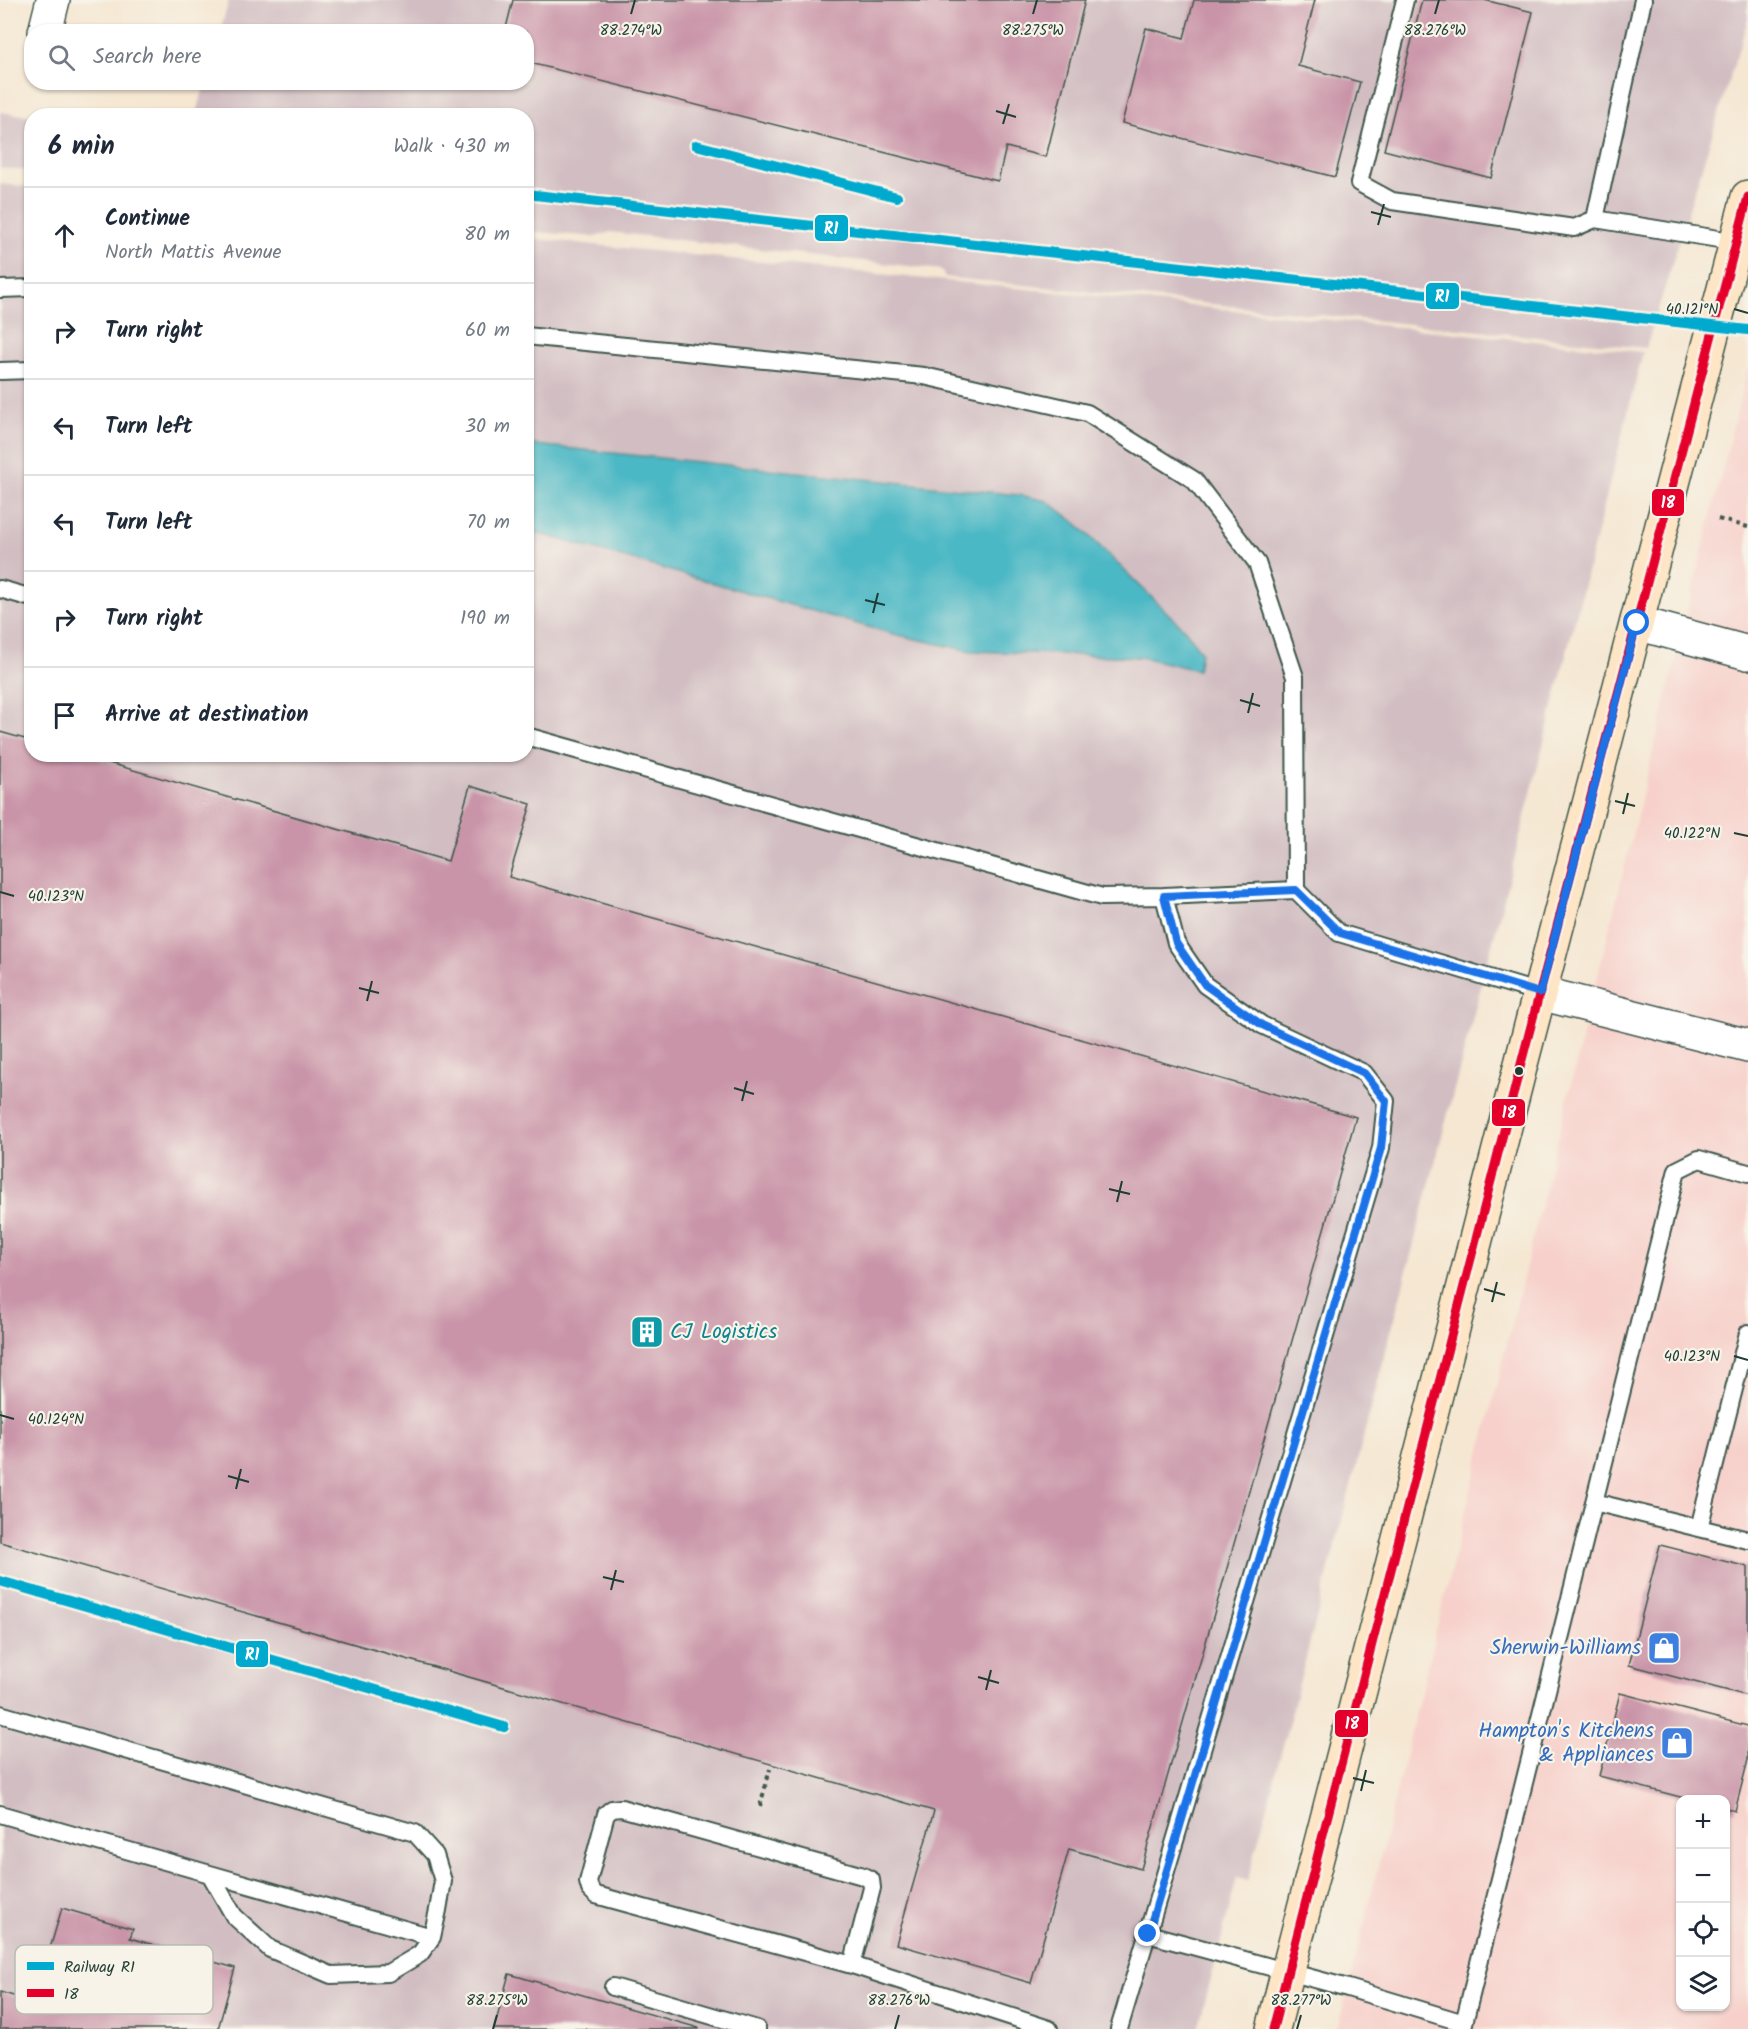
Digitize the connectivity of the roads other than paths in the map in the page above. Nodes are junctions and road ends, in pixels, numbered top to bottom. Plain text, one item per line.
1 (53, 0) edge
2 (1406, 0) edge
3 (1642, 0) edge
4 (47, 24) edge
5 (1748, 198) edge
6 (1595, 219) junction
7 (1737, 242) junction
8 (24, 288) edge
9 (0, 289) edge
10 (534, 337) edge
11 (24, 370) edge
12 (0, 371) edge
13 (0, 589) edge
14 (24, 596) edge
15 (1637, 623) junction
16 (1748, 653) edge
17 (534, 738) edge
18 (1296, 890) junction
19 (1164, 896) junction
20 (1540, 993) junction
21 (1748, 1046) edge
22 (1748, 1173) edge
23 (1748, 1333) edge
24 (1594, 1502) junction
25 (1699, 1528) junction
26 (1748, 1540) edge
27 (0, 1714) edge
28 (0, 1814) edge
29 (210, 1874) junction
30 (1148, 1934) junction
31 (432, 1937) junction
32 (852, 1965) junction
33 (1288, 1973) junction
34 (613, 1987) dead end
35 (1463, 2026) edge
36 (757, 2029) edge
37 (1048, 2029) edge
38 (1119, 2029) edge
39 (1273, 2029) edge

1 - 4 street
2 - 6 lane
3 - 6 lane
5 - 7 main road
6 - 7 lane
7 - 15 main road
8 - 9 lane
10 - 18 lane
11 - 12 lane
13 - 14 lane
15 - 16 street
15 - 20 main road
17 - 19 lane
18 - 19 lane
18 - 20 lane
19 - 30 lane
20 - 21 street
20 - 33 main road
22 - 24 lane
23 - 25 lane
24 - 25 lane
24 - 35 lane
25 - 26 lane
27 - 31 lane
28 - 29 lane
29 - 31 lane
29 - 31 lane
30 - 33 lane
30 - 38 lane
32 - 32 lane
32 - 37 lane
33 - 35 lane
33 - 39 main road
34 - 36 lane

